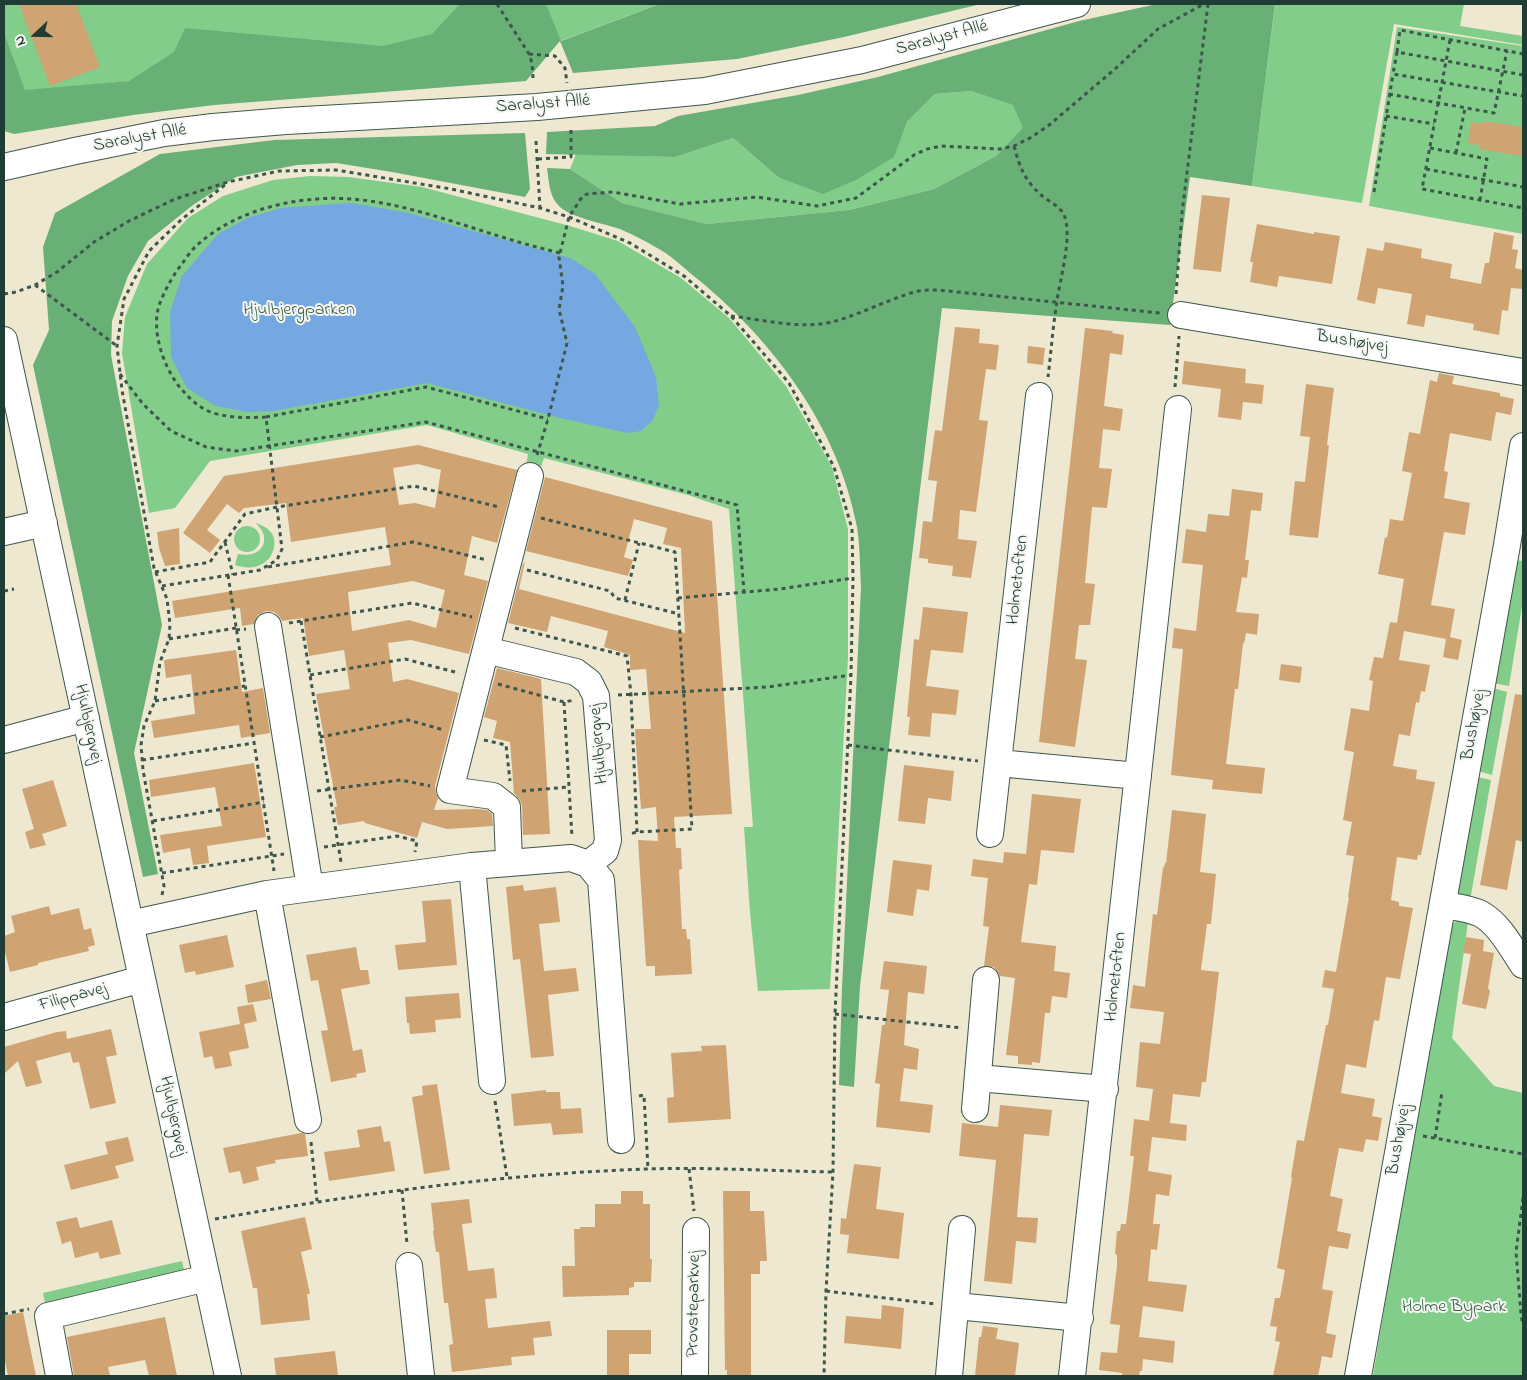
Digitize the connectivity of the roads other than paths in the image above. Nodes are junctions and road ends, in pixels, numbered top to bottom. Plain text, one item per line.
1 (1077, 4) edge
2 (4, 167) edge
3 (1181, 315) road end
4 (4, 340) edge
5 (1523, 372) edge
6 (1039, 396) road end
7 (1178, 409) road end
8 (1523, 446) edge
9 (534, 464) road end
10 (44, 523) junction
11 (4, 532) edge
12 (1515, 546) edge
13 (268, 626) road end
14 (498, 653) dead end
15 (86, 718) junction
16 (4, 740) edge
17 (998, 763) junction
18 (1138, 776) junction
19 (990, 834) dead end
20 (509, 863) junction
21 (588, 864) junction
22 (472, 866) junction
23 (271, 885) junction
24 (310, 888) junction
25 (1443, 905) junction
26 (140, 922) junction
27 (1523, 965) edge
28 (142, 979) junction
29 (986, 980) dead end
30 (4, 1018) edge
31 (497, 1069) road end
32 (978, 1078) junction
33 (1105, 1089) junction
34 (975, 1109) dead end
35 (308, 1120) road end
36 (621, 1140) dead end
37 (962, 1229) dead end
38 (696, 1231) road end
39 (409, 1266) road end
40 (207, 1278) junction
41 (956, 1306) junction
42 (1080, 1318) junction
43 (59, 1376) edge
44 (228, 1376) edge
45 (421, 1376) edge
46 (695, 1376) edge
47 (949, 1376) edge
48 (1072, 1376) edge
49 (1358, 1376) edge

1 - 2 street, Saralyst Allé
3 - 5 street, Bushøjvej
4 - 10 street, Hjulbjergvej
6 - 17 street, Holmetoften
7 - 18 street, Holmetoften
8 - 12 street, Bushøjvej
9 - 20 street
10 - 11 street
10 - 15 street, Hjulbjergvej
12 - 25 street, Bushøjvej
13 - 24 street
14 - 21 street, Hjulbjergvej
15 - 16 street
15 - 26 street, Hjulbjergvej
17 - 18 street
17 - 19 street, Holmetoften
18 - 33 street, Holmetoften
20 - 21 street
20 - 22 street
21 - 36 street
22 - 24 street
22 - 31 street
23 - 24 street
23 - 26 street
23 - 35 street
25 - 27 street
25 - 49 street, Bushøjvej
26 - 28 street, Hjulbjergvej
28 - 30 street, Filippavej
28 - 40 street, Hjulbjergvej
29 - 32 street
32 - 33 street
32 - 34 street
33 - 42 street, Holmetoften
37 - 41 street
38 - 46 street, Provsteparkvej
39 - 45 street
40 - 43 street
40 - 44 street, Hjulbjergvej
41 - 42 street
41 - 47 street
42 - 48 street, Holmetoften

